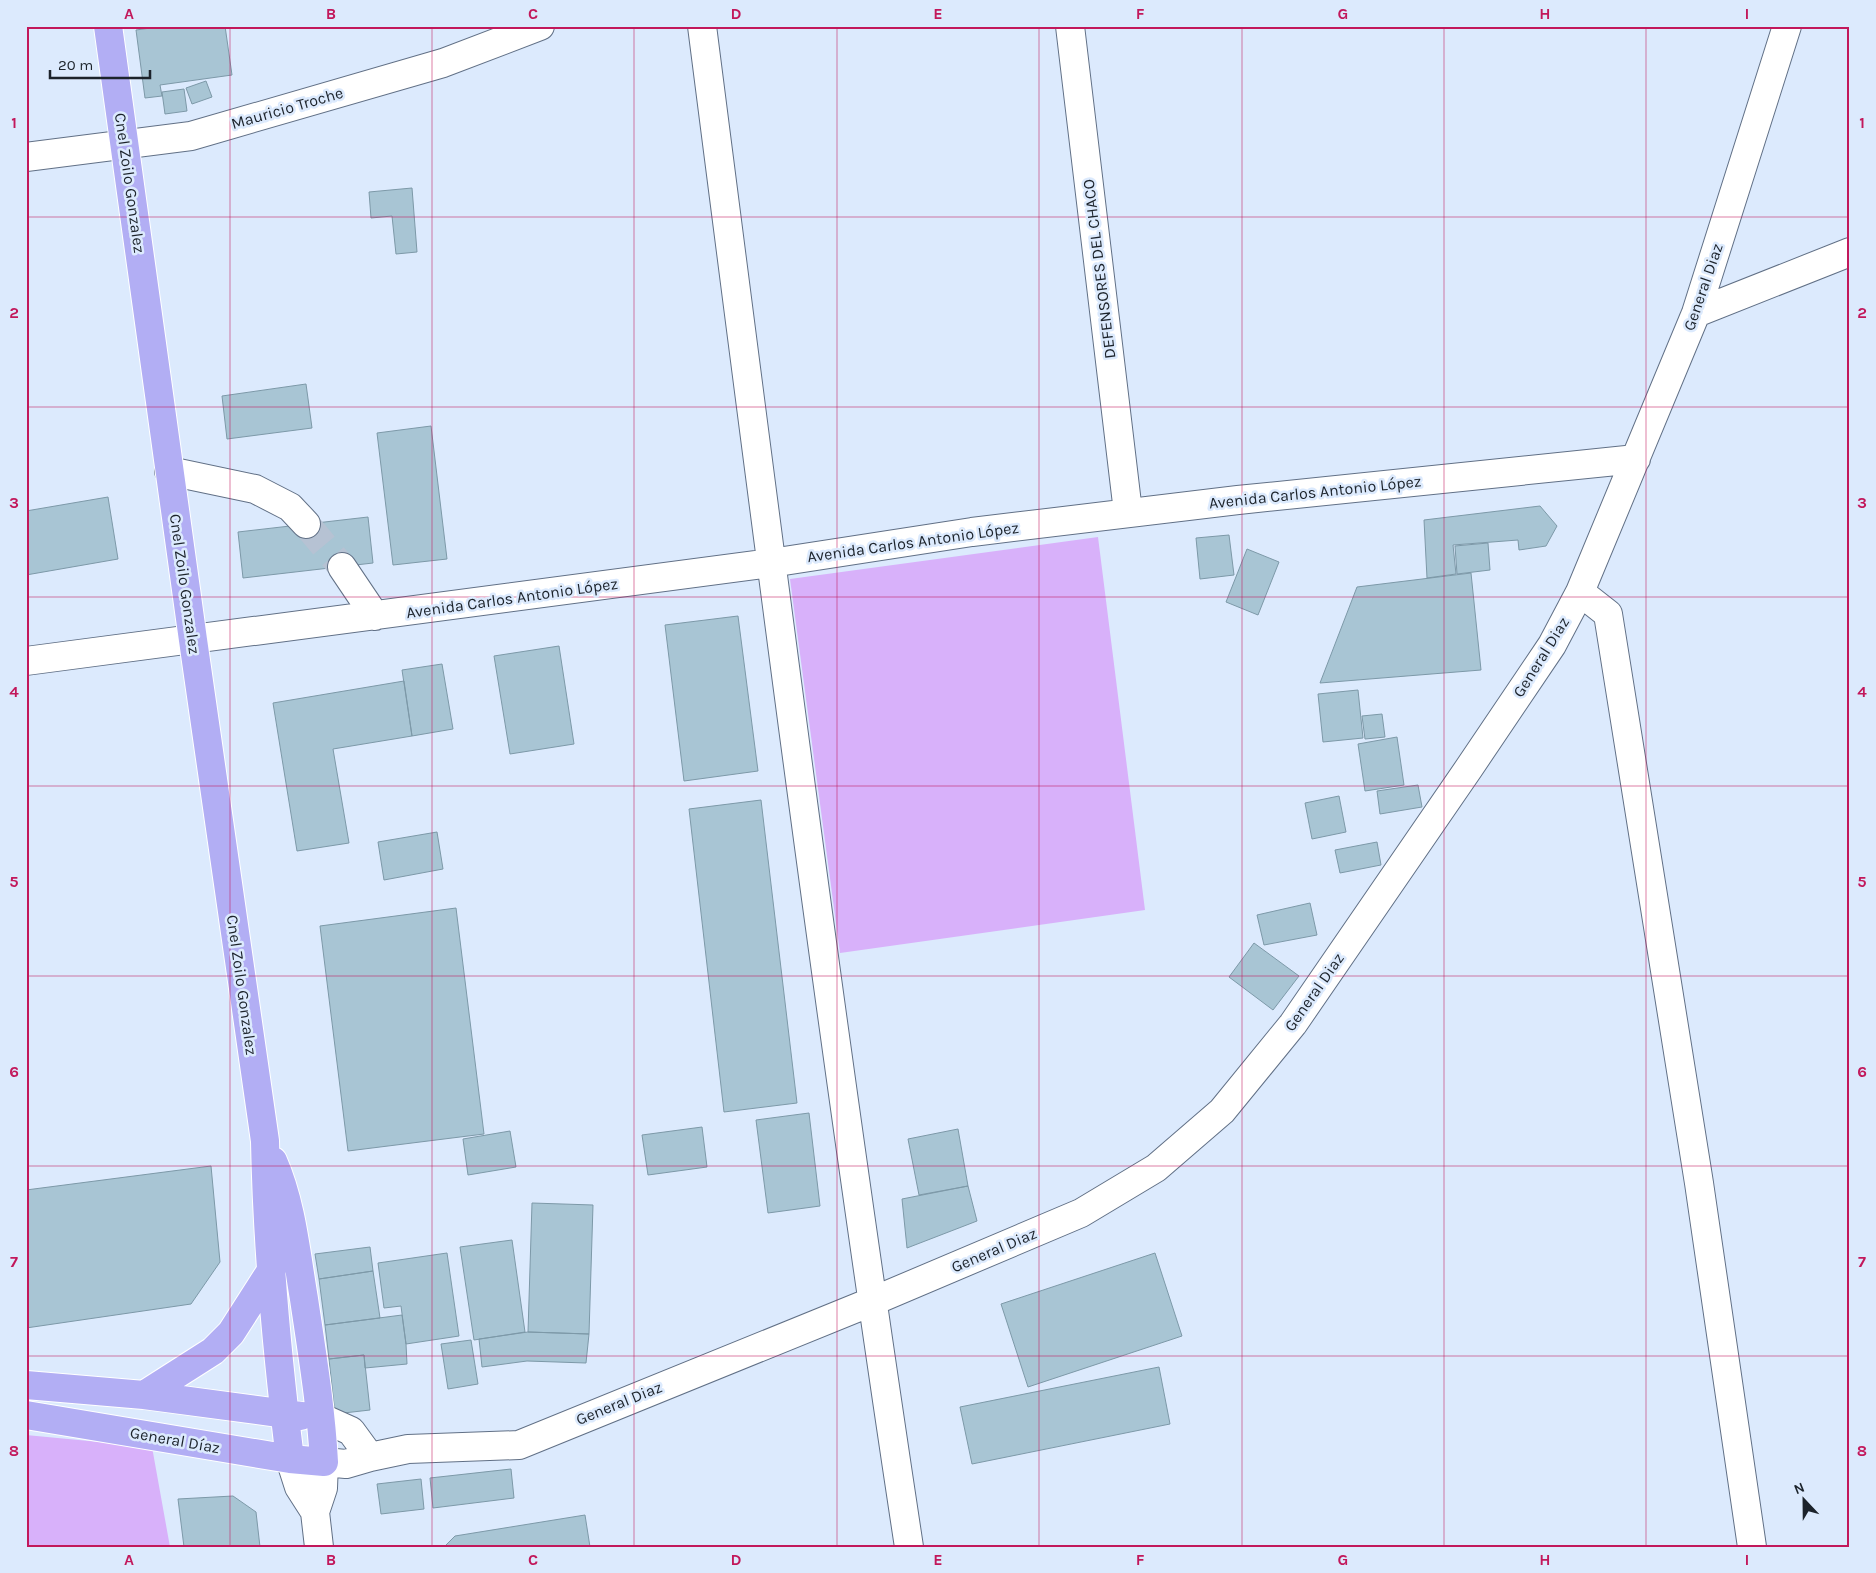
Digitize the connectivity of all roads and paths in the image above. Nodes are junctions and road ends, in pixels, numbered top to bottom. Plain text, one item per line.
1 (108, 26) edge
2 (540, 26) edge
3 (702, 26) edge
4 (1070, 26) edge
5 (1787, 26) edge
6 (125, 145) junction
7 (26, 157) edge
8 (1849, 257) edge
9 (1696, 313) junction
10 (1636, 458) junction
11 (169, 471) junction
12 (1128, 512) junction
13 (306, 524) tunnel mouth
14 (771, 563) junction
15 (342, 567) tunnel mouth
16 (1580, 592) junction
17 (375, 616) junction
18 (193, 640) junction
19 (26, 661) edge
20 (265, 1141) junction
21 (272, 1269) junction
22 (871, 1302) junction
23 (26, 1385) edge
24 (144, 1395) junction
25 (284, 1414) junction
26 (26, 1415) edge
27 (322, 1418) junction
28 (370, 1456) junction
29 (290, 1460) junction
30 (324, 1462) junction
31 (315, 1512) junction
32 (319, 1547) edge
33 (908, 1547) edge
34 (1752, 1547) edge

1 - 6 main road, Cnel Zoilo Gonzalez
2 - 6 street, Mauricio Troche
3 - 14 street
4 - 12 street, DEFENSORES DEL CHACO
5 - 9 street, General Diaz
6 - 7 street, Mauricio Troche
6 - 11 main road, Cnel Zoilo Gonzalez
8 - 9 street
9 - 10 street, General Diaz
10 - 12 street, Avenida Carlos Antonio López
10 - 16 street, General Diaz
11 - 13 street
11 - 18 main road, Cnel Zoilo Gonzalez
12 - 14 street, Avenida Carlos Antonio López
14 - 17 street, Avenida Carlos Antonio López
14 - 22 street
15 - 17 street
16 - 22 street, General Diaz
16 - 34 street
17 - 18 street, Avenida Carlos Antonio López
18 - 19 street, Avenida Carlos Antonio López
18 - 20 main road, Cnel Zoilo Gonzalez
20 - 21 main road, Cnel Zoilo Gonzalez
20 - 27 main road, Cnel Zoilo Gonzalez
21 - 24 main road
21 - 25 main road, Cnel Zoilo Gonzalez
22 - 28 street, General Diaz
22 - 33 street
23 - 24 main road
24 - 25 main road
25 - 27 main road
25 - 29 main road, Cnel Zoilo Gonzalez
26 - 29 main road, General Díaz
27 - 28 street
27 - 30 main road, Cnel Zoilo Gonzalez
28 - 30 street, General Diaz
29 - 30 main road, General Díaz
29 - 31 street
30 - 31 street
31 - 32 street

